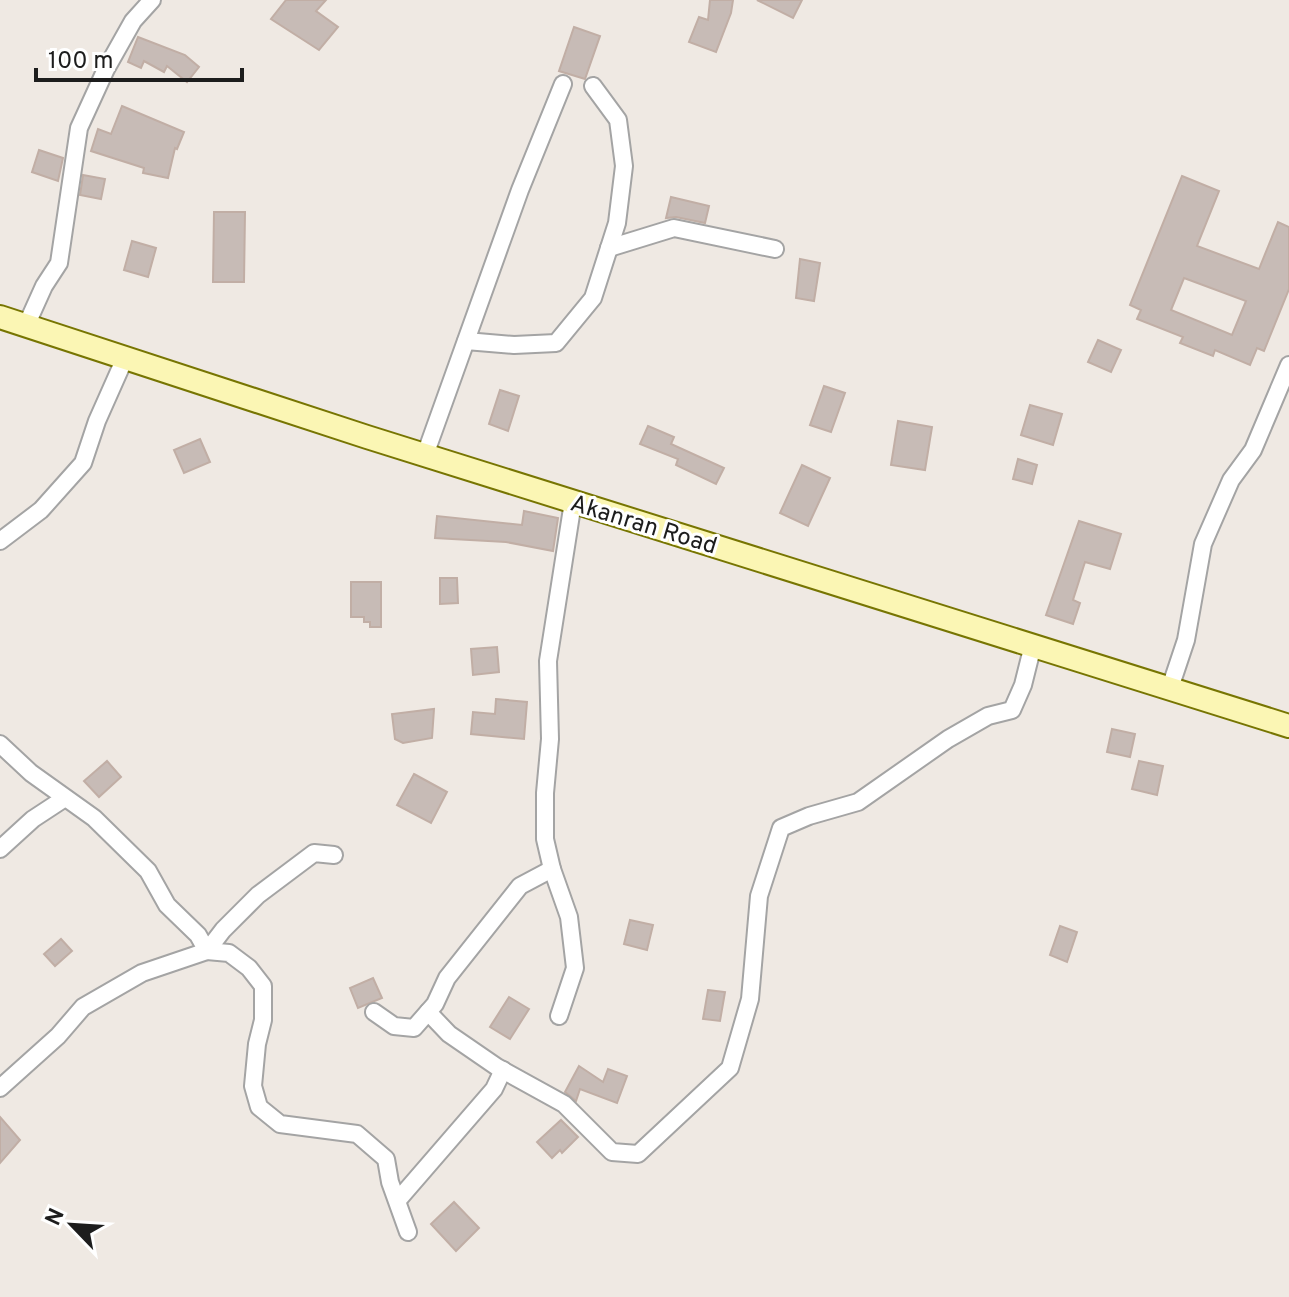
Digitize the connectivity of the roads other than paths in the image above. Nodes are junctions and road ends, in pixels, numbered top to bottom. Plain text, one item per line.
1 (152, 0) edge
2 (563, 84) dead end
3 (593, 86) dead end
4 (609, 248) junction
5 (775, 249) dead end
6 (0, 317) edge
7 (26, 326) junction
8 (466, 341) junction
9 (125, 358) junction
10 (1289, 365) edge
11 (425, 455) junction
12 (573, 502) junction
13 (0, 541) edge
14 (1033, 645) junction
15 (1170, 688) junction
16 (1289, 726) edge
17 (0, 744) edge
18 (65, 798) junction
19 (0, 849) edge
20 (334, 855) dead end
21 (552, 869) junction
22 (207, 951) junction
23 (374, 1012) dead end
24 (428, 1012) junction
25 (559, 1016) dead end
26 (503, 1070) junction
27 (0, 1088) edge
28 (398, 1200) junction
29 (408, 1232) dead end

1 - 7 street
2 - 8 street
3 - 4 street
4 - 5 street
4 - 8 street
6 - 7 main road, Akanran Road
7 - 9 main road, Akanran Road
8 - 11 street
9 - 11 main road, Akanran Road
9 - 13 street
10 - 15 street
11 - 12 main road, Akanran Road
12 - 14 main road, Akanran Road
12 - 21 street
14 - 15 main road, Akanran Road
14 - 26 street
15 - 16 main road, Akanran Road
17 - 18 street
18 - 19 street
18 - 22 street
20 - 22 street
21 - 24 street
21 - 25 street
22 - 27 street
22 - 28 street
23 - 24 street
24 - 26 street
26 - 28 street
28 - 29 street

